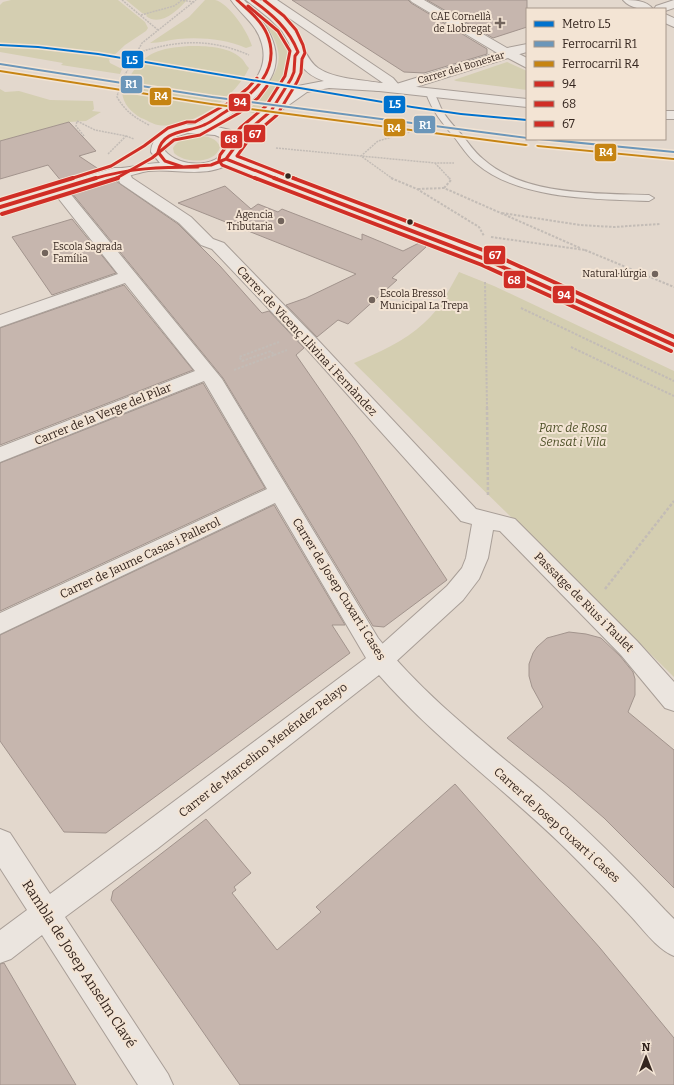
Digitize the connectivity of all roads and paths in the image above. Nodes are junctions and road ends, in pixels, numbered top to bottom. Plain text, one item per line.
1 (122, 0) edge
2 (196, 0) edge
3 (237, 0) edge
4 (252, 0) edge
5 (269, 0) edge
6 (416, 0) edge
7 (629, 0) edge
8 (180, 1) edge
9 (194, 2) junction
10 (674, 4) edge
11 (645, 8) edge
12 (663, 8) edge
13 (141, 15) junction
14 (158, 30) junction
15 (526, 48) edge
16 (298, 52) junction
17 (137, 53) junction
18 (509, 53) junction
19 (254, 57) dead end
20 (526, 63) edge
21 (379, 87) junction
22 (395, 89) junction
23 (430, 93) junction
24 (526, 103) edge
25 (271, 111) junction
26 (138, 120) dead end
27 (446, 122) junction
28 (197, 128) junction
29 (84, 136) dead end
30 (126, 136) junction
31 (134, 139) dead end
32 (159, 144) junction
33 (236, 144) junction
34 (276, 148) dead end
35 (361, 156) junction
36 (105, 158) dead end
37 (226, 159) junction
38 (479, 160) junction
39 (435, 163) junction
40 (183, 167) junction
41 (118, 173) junction
42 (444, 188) junction
43 (59, 189) junction
44 (417, 189) junction
45 (649, 198) dead end
46 (0, 207) edge
47 (498, 213) junction
48 (660, 224) dead end
49 (586, 250) junction
50 (129, 276) junction
51 (485, 277) dead end
52 (674, 288) edge
53 (521, 308) dead end
54 (0, 321) edge
55 (302, 333) junction
56 (674, 345) edge
57 (570, 346) dead end
58 (288, 350) dead end
59 (274, 355) junction
60 (209, 376) junction
61 (674, 381) edge
62 (674, 396) edge
63 (0, 456) edge
64 (280, 492) junction
65 (674, 501) edge
66 (484, 519) junction
67 (590, 608) junction
68 (0, 624) edge
69 (381, 660) junction
70 (674, 700) edge
71 (0, 843) edge
72 (46, 914) junction
73 (674, 941) edge
74 (0, 948) edge
75 (157, 1085) edge

1 - 13 path
2 - 9 path
3 - 28 street
4 - 16 street
5 - 22 street
6 - 18 street
7 - 11 street
8 - 9 path
8 - 13 path
9 - 14 path
10 - 12 street
13 - 14 path
14 - 17 path
15 - 18 street, Carrer del Bonestar
16 - 21 street
16 - 25 street
17 - 19 path
17 - 26 path
18 - 20 street
18 - 22 street, Carrer del Bonestar
21 - 22 street
21 - 25 street
22 - 23 street
23 - 24 street
23 - 27 lane
25 - 33 street
27 - 35 path
27 - 38 lane
28 - 32 street
28 - 33 street
29 - 30 path
30 - 31 path
30 - 36 path
32 - 40 street
32 - 41 street
33 - 37 street
34 - 35 path
35 - 39 path
35 - 44 path
37 - 40 street
37 - 56 street
38 - 39 path
38 - 45 lane
39 - 42 path
40 - 41 street
41 - 43 street
41 - 55 street, Carrer de Vicenç Llivina i Fernàndez
42 - 44 path
42 - 47 path
43 - 46 street
43 - 50 street, Carrer de Josep Cuxart i Cases
44 - 49 path
47 - 48 path
47 - 49 path
49 - 52 path
50 - 54 street
50 - 60 street, Carrer de Josep Cuxart i Cases
51 - 66 path
53 - 61 path
55 - 59 path
55 - 66 street, Carrer de Vicenç Llivina i Fernàndez
57 - 62 path
58 - 59 path
59 - 60 path
60 - 63 street, Carrer de la Verge del Pilar
60 - 64 street, Carrer de Josep Cuxart i Cases
64 - 68 street, Carrer de Jaume Casas i Pallerol
64 - 69 street, Carrer de Josep Cuxart i Cases
65 - 67 path
66 - 67 street, Passatge de Rius i Taulet
66 - 69 street, Carrer de Marcelino Menéndez Pelayo
67 - 70 street, Passatge de Rius i Taulet
69 - 72 street, Carrer de Marcelino Menéndez Pelayo
69 - 73 street, Carrer de Josep Cuxart i Cases
71 - 72 street, Rambla de Josep Anselm Clavé
72 - 74 street, Carrer de Marcelino Menéndez Pelayo
72 - 75 street, Rambla de Josep Anselm Clavé

